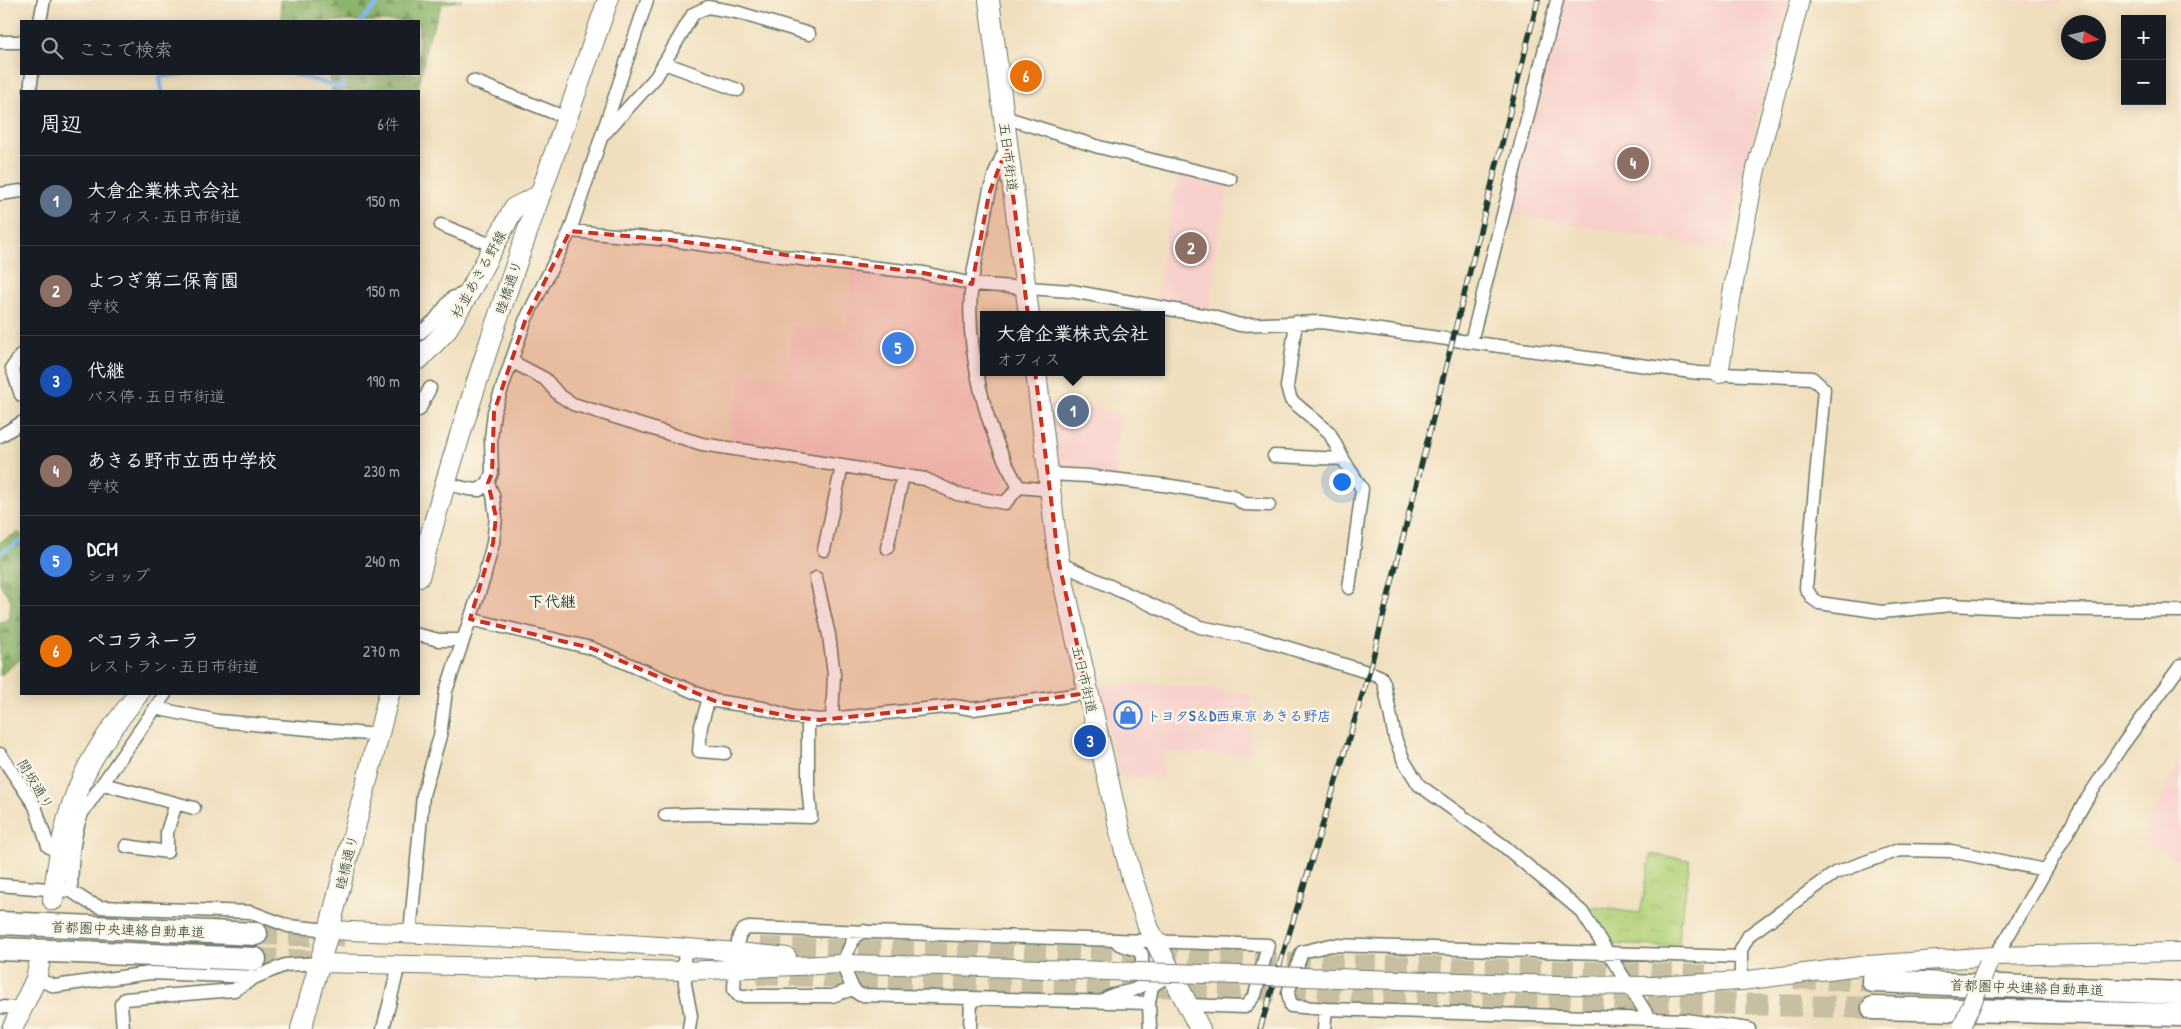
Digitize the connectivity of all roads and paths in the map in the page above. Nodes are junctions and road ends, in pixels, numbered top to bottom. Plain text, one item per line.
1 (44, 0) edge
2 (608, 0) edge
3 (647, 0) edge
4 (990, 0) edge
5 (1557, 0) edge
6 (1800, 0) edge
7 (709, 3) edge
8 (40, 20) edge
9 (809, 34) dead end
10 (0, 42) edge
11 (20, 42) edge
12 (664, 63) junction
13 (32, 75) edge
14 (473, 81) dead end
15 (30, 90) edge
16 (738, 90) dead end
17 (1004, 117) junction
18 (567, 118) junction
19 (601, 138) junction
20 (1007, 147) junction
21 (1230, 179) dead end
22 (20, 191) edge
23 (0, 194) edge
24 (540, 195) junction
25 (441, 225) dead end
26 (570, 231) junction
27 (494, 246) junction
28 (972, 284) junction
29 (1026, 288) junction
30 (470, 292) junction
31 (1029, 311) edge
32 (1296, 322) junction
33 (420, 333) edge
34 (1471, 342) junction
35 (20, 356) edge
36 (420, 358) edge
37 (511, 361) junction
38 (1719, 374) junction
39 (1037, 376) edge
40 (430, 388) dead end
41 (20, 392) edge
42 (420, 408) edge
43 (20, 424) edge
44 (0, 436) edge
45 (1274, 456) dead end
46 (1342, 459) junction
47 (842, 466) junction
48 (902, 475) junction
49 (1050, 482) junction
50 (444, 483) junction
51 (488, 483) junction
52 (1019, 487) junction
53 (1269, 505) dead end
54 (887, 548) dead end
55 (824, 550) dead end
56 (1059, 562) junction
57 (420, 573) edge
58 (816, 578) dead end
59 (1349, 588) dead end
60 (2181, 611) edge
61 (470, 619) junction
62 (420, 635) edge
63 (463, 640) junction
64 (2181, 665) edge
65 (1088, 693) junction
66 (137, 695) edge
67 (164, 695) edge
68 (389, 695) edge
69 (709, 698) junction
70 (155, 708) junction
71 (808, 719) junction
72 (832, 719) junction
73 (379, 735) junction
74 (725, 753) dead end
75 (0, 754) edge
76 (103, 784) junction
77 (176, 803) junction
78 (194, 808) dead end
79 (666, 815) dead end
80 (126, 846) dead end
81 (60, 854) junction
82 (2044, 870) junction
83 (0, 885) edge
84 (60, 893) junction
85 (0, 923) edge
86 (329, 930) junction
87 (864, 931) junction
88 (256, 934) tunnel mouth
89 (410, 934) junction
90 (1102, 938) junction
91 (1154, 940) junction
92 (684, 947) junction
93 (0, 949) edge
94 (2181, 952) edge
95 (1608, 954) junction
96 (1741, 957) junction
97 (736, 960) junction
98 (1991, 960) junction
99 (320, 963) junction
100 (842, 964) junction
101 (399, 965) junction
102 (256, 968) junction
103 (684, 971) junction
104 (38, 972) joint
105 (1171, 974) junction
106 (1741, 981) junction
107 (1873, 981) tunnel mouth
108 (1628, 986) junction
109 (853, 989) junction
110 (2181, 993) edge
111 (971, 998) junction
112 (1102, 1002) junction
113 (1149, 1003) junction
114 (1187, 1005) junction
115 (0, 1007) edge
116 (24, 1008) junction
117 (1873, 1008) tunnel mouth
118 (1326, 1009) junction
119 (2181, 1015) edge
120 (1650, 1019) junction
121 (1962, 1027) edge
122 (12, 1029) edge
123 (123, 1029) edge
124 (301, 1029) edge
125 (384, 1029) edge
126 (689, 1029) edge
127 (970, 1029) edge
128 (1150, 1029) edge
129 (1200, 1029) edge
130 (1324, 1029) edge
131 (1749, 1029) edge

1 - 8 street
2 - 18 main road, 睦橋通り
3 - 19 street
4 - 17 main road, 五日市街道
5 - 34 street
6 - 38 street
7 - 9 street
7 - 12 street
10 - 11 street
12 - 16 street
12 - 19 street
13 - 15 street
14 - 18 street
17 - 20 main road, 五日市街道
17 - 21 street
18 - 24 main road, 睦橋通り
19 - 26 street
20 - 28 street
20 - 29 main road, 五日市街道
22 - 23 street
24 - 27 main road, 杉並あきる野線
24 - 50 main road, 睦橋通り
25 - 27 street
26 - 28 street
26 - 37 street
27 - 30 main road, 杉並あきる野線
28 - 29 street
28 - 52 street
29 - 31 main road, 五日市街道
29 - 32 street
30 - 33 street
30 - 36 main road, 杉並あきる野線
32 - 34 street
32 - 46 street
34 - 38 street
35 - 41 street
37 - 47 street
37 - 51 street
38 - 60 street
39 - 49 main road, 五日市街道
40 - 42 street
43 - 44 street
45 - 46 street
46 - 59 street
47 - 48 street
47 - 55 street
48 - 52 street
48 - 54 street
49 - 52 street
49 - 53 street
49 - 56 main road, 五日市街道
50 - 51 street
50 - 57 main road, 睦橋通り
51 - 61 street
56 - 65 main road, 五日市街道
56 - 95 street
58 - 72 street
61 - 63 street
61 - 69 street
62 - 63 street
63 - 89 street
64 - 82 street
65 - 72 street
65 - 91 main road, 五日市街道
66 - 81 main road
67 - 70 street
68 - 73 main road, 睦橋通り
69 - 71 street
69 - 74 street
70 - 73 street
70 - 76 street
71 - 72 street
71 - 79 street
73 - 86 main road, 睦橋通り
75 - 81 street, 間坂通り
76 - 77 street
76 - 84 street
77 - 78 street
77 - 80 street
81 - 84 main road
82 - 96 street
82 - 98 street
83 - 84 street
84 - 86 street
85 - 88 highway, 首都圏中央連絡自動車道
86 - 89 street
86 - 99 main road, 睦橋通り
87 - 90 street
87 - 97 street
87 - 100 street
89 - 92 street
90 - 91 street
90 - 112 street
91 - 105 main road, 五日市街道
91 - 114 street
92 - 97 street
92 - 103 street
93 - 102 highway, 首都圏中央連絡自動車道
94 - 98 street
95 - 96 street
95 - 108 street
95 - 118 street
96 - 106 street
97 - 100 street
97 - 103 street
97 - 109 street
98 - 106 street
98 - 121 street, bridge
99 - 101 street
99 - 102 street
99 - 124 main road, 睦橋通り
100 - 108 street, bridge
100 - 109 street
101 - 103 street
101 - 125 street
102 - 104 street
102 - 123 street
103 - 126 street
104 - 116 main road
105 - 113 street
105 - 114 main road, 五日市街道
106 - 108 street
107 - 110 highway, 首都圏中央連絡自動車道
108 - 120 street
109 - 111 street
111 - 112 street
111 - 127 street
112 - 113 street
113 - 128 street
114 - 129 main road, 五日市街道
115 - 116 street
116 - 122 main road
117 - 119 highway, 首都圏中央連絡自動車道
118 - 120 street
118 - 130 street
120 - 131 street

